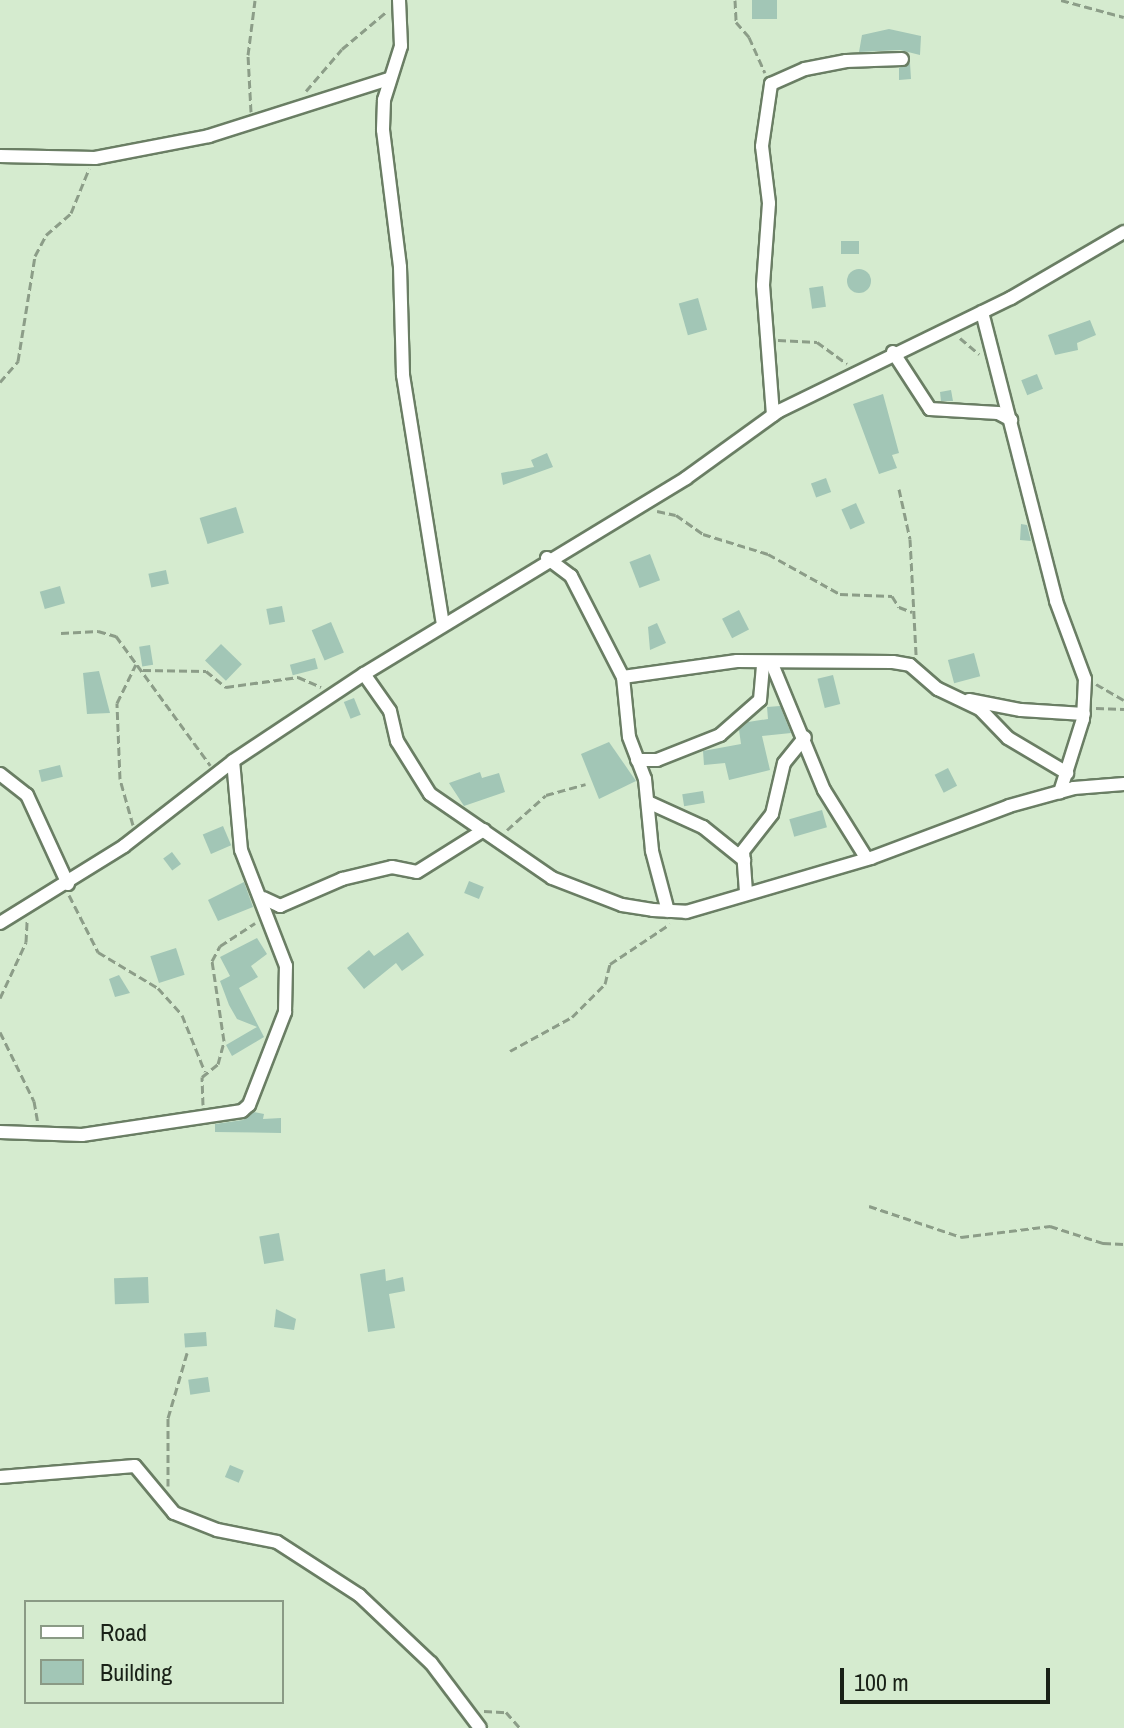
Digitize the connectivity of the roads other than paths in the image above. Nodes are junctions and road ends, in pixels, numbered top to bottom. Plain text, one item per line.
1 (398, 1) edge
2 (902, 59) dead end
3 (389, 79) junction
4 (0, 156) edge
5 (1124, 232) edge
6 (982, 312) junction
7 (893, 352) junction
8 (773, 415) junction
9 (1011, 420) junction
10 (547, 558) junction
11 (443, 624) junction
12 (767, 664) junction
13 (364, 674) junction
14 (623, 677) junction
15 (963, 700) junction
16 (1084, 714) junction
17 (805, 737) junction
18 (637, 760) junction
19 (233, 761) junction
20 (1067, 773) junction
21 (0, 774) edge
22 (1124, 784) edge
23 (1060, 792) junction
24 (650, 803) junction
25 (488, 833) junction
26 (867, 859) junction
27 (744, 860) junction
28 (66, 885) junction
29 (746, 892) junction
30 (265, 903) junction
31 (668, 911) junction
32 (0, 923) edge
33 (0, 1132) edge
34 (0, 1477) edge
35 (480, 1728) edge

1 - 3 street
2 - 8 street
3 - 4 street
3 - 11 street
5 - 6 street
6 - 7 street
6 - 9 street
7 - 8 street
7 - 9 street
8 - 10 street
9 - 16 street
10 - 11 street
10 - 14 street
11 - 13 street
12 - 14 street
12 - 15 street
12 - 17 street
12 - 18 street
13 - 19 street
13 - 25 street
14 - 18 street
15 - 16 street
15 - 20 street
16 - 20 street
17 - 26 street
17 - 27 street
18 - 24 street
19 - 28 street
19 - 30 street
20 - 23 street
21 - 28 street
22 - 23 street
23 - 26 street
24 - 27 street
24 - 31 street
25 - 30 street
25 - 31 street
26 - 29 street
27 - 29 street
28 - 32 street
29 - 31 street
30 - 33 street
34 - 35 street

